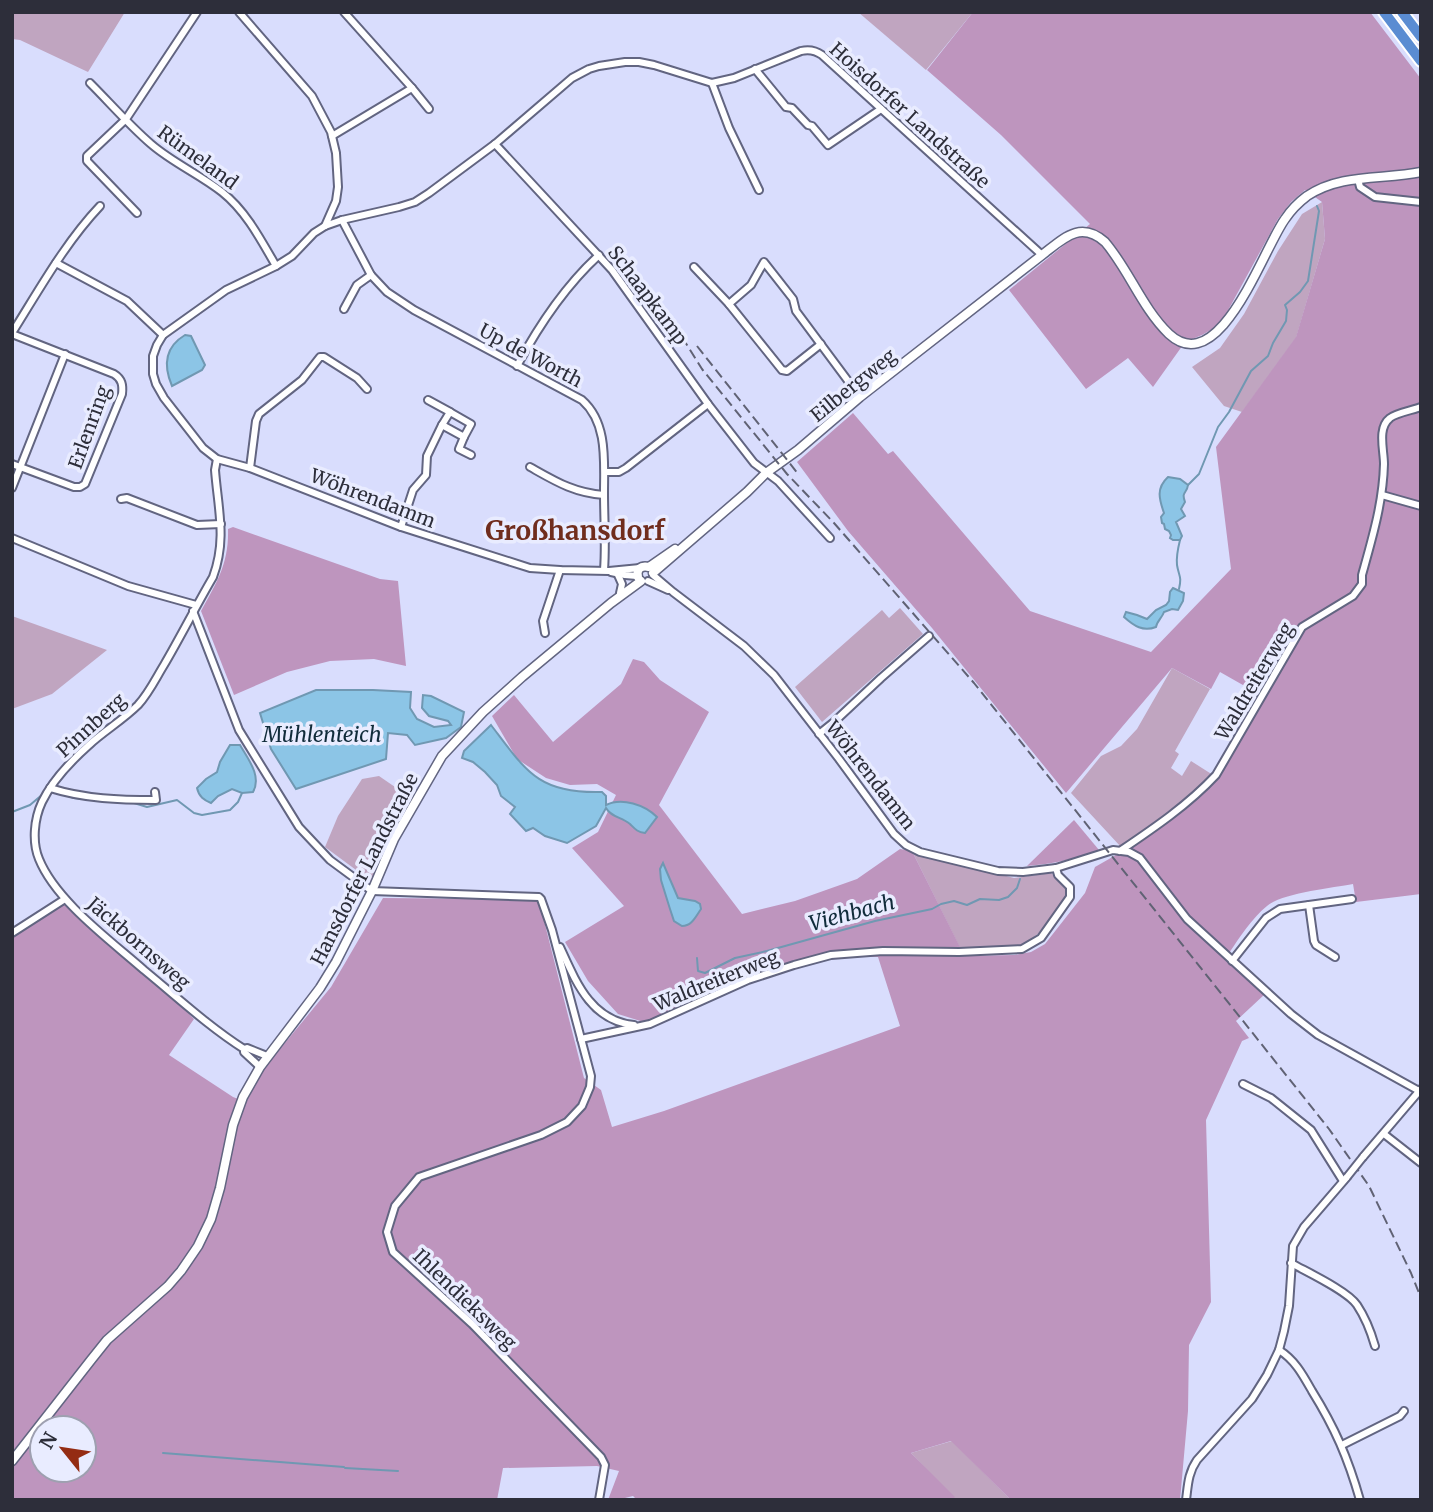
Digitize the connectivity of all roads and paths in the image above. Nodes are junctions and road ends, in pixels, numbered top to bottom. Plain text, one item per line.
1 (197, 12) edge
2 (239, 12) edge
3 (344, 12) edge
4 (1384, 12) edge
5 (1402, 12) edge
6 (1421, 37) edge
7 (1421, 61) edge
8 (755, 69) junction
9 (90, 83) dead end
10 (712, 83) junction
11 (412, 88) junction
12 (881, 109) junction
13 (429, 110) dead end
14 (126, 119) junction
15 (332, 136) junction
16 (495, 144) junction
17 (1421, 172) edge
18 (1358, 179) junction
19 (759, 190) dead end
20 (336, 201) junction
21 (1421, 202) edge
22 (100, 206) dead end
23 (137, 213) dead end
24 (341, 221) junction
25 (325, 226) junction
26 (598, 255) junction
27 (1042, 255) junction
28 (56, 264) junction
29 (276, 266) junction
30 (694, 267) dead end
31 (371, 275) junction
32 (729, 304) junction
33 (344, 309) dead end
34 (12, 333) edge
35 (163, 335) junction
36 (821, 344) junction
37 (65, 355) junction
38 (517, 366) junction
39 (367, 389) dead end
40 (860, 397) junction
41 (428, 400) dead end
42 (708, 404) junction
43 (1421, 407) edge
44 (450, 412) junction
45 (442, 425) junction
46 (464, 437) junction
47 (471, 455) dead end
48 (217, 459) junction
49 (12, 464) edge
50 (21, 467) junction
51 (530, 467) dead end
52 (250, 468) junction
53 (605, 472) junction
54 (765, 473) junction
55 (12, 488) edge
56 (604, 495) junction
57 (1382, 495) junction
58 (121, 499) dead end
59 (1421, 506) edge
60 (221, 524) junction
61 (401, 527) junction
62 (12, 538) edge
63 (830, 538) dead end
64 (560, 570) junction
65 (610, 572) junction
66 (645, 575) junction
67 (620, 593) junction
68 (611, 603) junction
69 (195, 608) junction
70 (545, 633) dead end
71 (929, 636) dead end
72 (819, 734) junction
73 (50, 788) junction
74 (155, 792) dead end
75 (1120, 851) junction
76 (1056, 868) junction
77 (372, 891) junction
78 (65, 899) junction
79 (1352, 899) dead end
80 (1309, 905) junction
81 (552, 930) junction
82 (12, 933) edge
83 (1335, 957) dead end
84 (1233, 961) junction
85 (650, 1024) junction
86 (582, 1039) junction
87 (244, 1049) junction
88 (267, 1056) junction
89 (260, 1067) junction
90 (1243, 1084) dead end
91 (1420, 1091) edge
92 (1384, 1134) junction
93 (1421, 1163) edge
94 (1345, 1179) junction
95 (1291, 1263) junction
96 (1375, 1346) dead end
97 (1279, 1350) junction
98 (1404, 1411) dead end
99 (1342, 1446) junction
100 (12, 1461) edge
101 (599, 1500) edge
102 (1186, 1500) edge
103 (1360, 1500) edge

1 - 14 street
2 - 15 street
3 - 11 street
4 - 7 highway
5 - 6 highway
8 - 10 street, Hoisdorfer Landstraße
8 - 12 street, Hoisdorfer Landstraße
8 - 12 street
9 - 14 street, Rümeland
10 - 16 street
10 - 19 street
11 - 13 street
11 - 15 street
12 - 27 street, Hoisdorfer Landstraße
14 - 23 street
14 - 29 street, Rümeland
15 - 20 street
16 - 24 street
16 - 26 street, Schaapkamp
17 - 18 main road
18 - 21 street
18 - 27 main road
20 - 24 street, Up de Worth
20 - 25 street
22 - 28 street
24 - 25 street
24 - 31 street, Up de Worth
25 - 29 street
26 - 38 street
26 - 42 street, Schaapkamp
27 - 40 main road, Eilbergweg
28 - 34 street
28 - 35 street
29 - 35 street
30 - 32 street
31 - 33 street
31 - 38 street, Up de Worth
32 - 36 street
32 - 36 street
34 - 37 street, Erlenring
35 - 48 street
36 - 40 street
37 - 50 street
37 - 50 street, Erlenring
38 - 53 street, Up de Worth
39 - 52 street
40 - 54 main road, Eilbergweg
41 - 44 street
42 - 53 street
42 - 54 street, Schaapkamp
43 - 57 street, Waldreiterweg
44 - 45 street
44 - 46 street
45 - 46 street
45 - 61 street
46 - 47 street
48 - 52 street, Wöhrendamm
48 - 60 street, Pinnberg
49 - 50 street, Erlenring
50 - 55 street
51 - 56 street
52 - 61 street, Wöhrendamm
53 - 56 street, Up de Worth
54 - 63 street, Schaapkamp
54 - 66 main road, Eilbergweg
56 - 65 street, Up de Worth
57 - 59 street
57 - 75 street, Waldreiterweg
58 - 60 street
60 - 69 street, Pinnberg
61 - 64 street, Wöhrendamm
62 - 69 street
64 - 65 street, Wöhrendamm
64 - 70 street
65 - 66 street, Wöhrendamm
65 - 67 street
66 - 67 main road, Hansdorfer Landstraße
66 - 68 main road, Hansdorfer Landstraße
66 - 72 street, Wöhrendamm
67 - 68 main road, Hansdorfer Landstraße
68 - 77 main road, Hansdorfer Landstraße
69 - 73 street, Pinnberg
69 - 77 street
71 - 72 street
72 - 76 street, Wöhrendamm
73 - 74 street
73 - 78 street, Pinnberg
75 - 76 street, Wöhrendamm
75 - 84 street
76 - 85 street, Waldreiterweg
77 - 81 street, Waldreiterweg
77 - 88 main road, Hansdorfer Landstraße
78 - 82 street, Jäckbornsweg
78 - 87 street, Jäckbornsweg
79 - 80 street
80 - 83 street
80 - 84 street
81 - 85 street, Waldreiterweg
81 - 86 street, Waldreiterweg
84 - 91 street
85 - 86 street, Waldreiterweg
86 - 101 street, Ihlendieksweg
87 - 88 street, Jäckbornsweg
87 - 89 street, Jäckbornsweg
88 - 89 main road, Hansdorfer Landstraße
89 - 100 main road, Hansdorfer Landstraße
90 - 94 street
91 - 92 street
92 - 93 street
92 - 94 street, bridge
94 - 95 street
95 - 96 street
95 - 97 street
97 - 99 street
97 - 102 street
98 - 99 street
99 - 103 street

